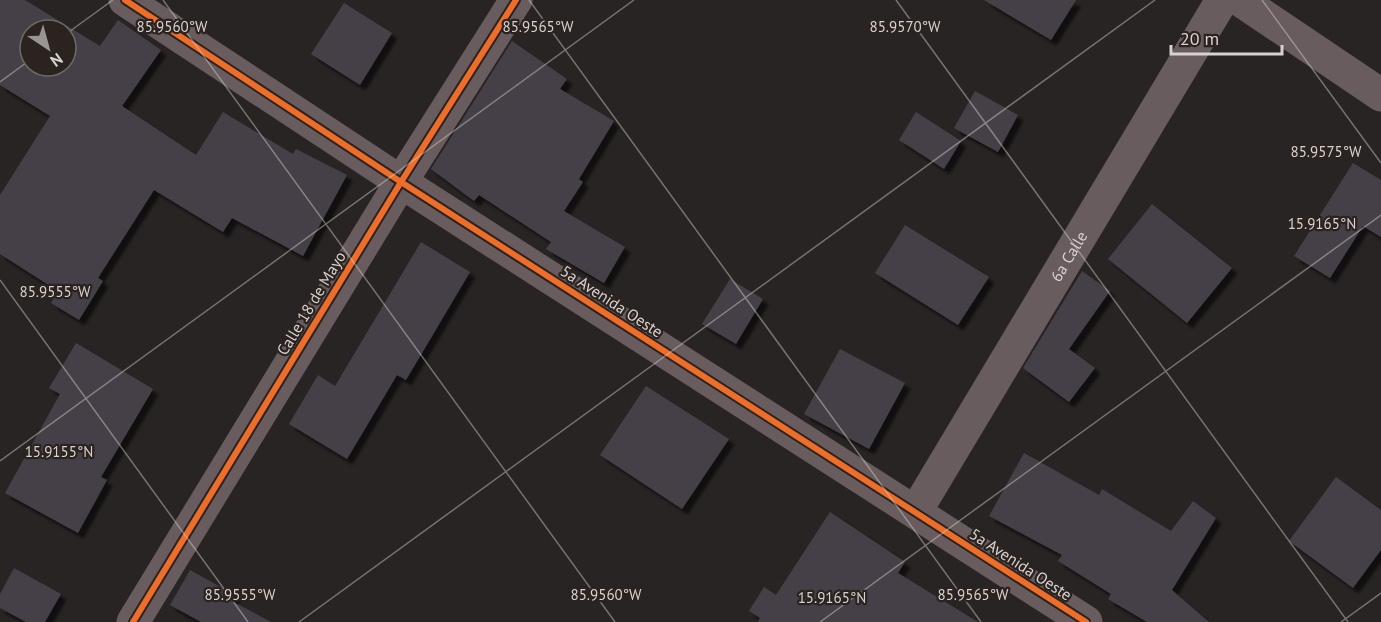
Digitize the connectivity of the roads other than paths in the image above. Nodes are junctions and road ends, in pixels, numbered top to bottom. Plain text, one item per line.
1 (125, 0) edge
2 (516, 0) edge
3 (1222, 0) edge
4 (1240, 0) edge
5 (1381, 95) edge
6 (400, 182) junction
7 (916, 511) junction
8 (133, 622) edge
9 (1086, 622) edge

1 - 6 street, 5a Avenida Oeste
2 - 6 street, Calle 18 de Mayo
3 - 7 street, 6a Calle
4 - 5 street
6 - 7 street, 5a Avenida Oeste
6 - 8 street, Calle 18 de Mayo
7 - 9 street, 5a Avenida Oeste

